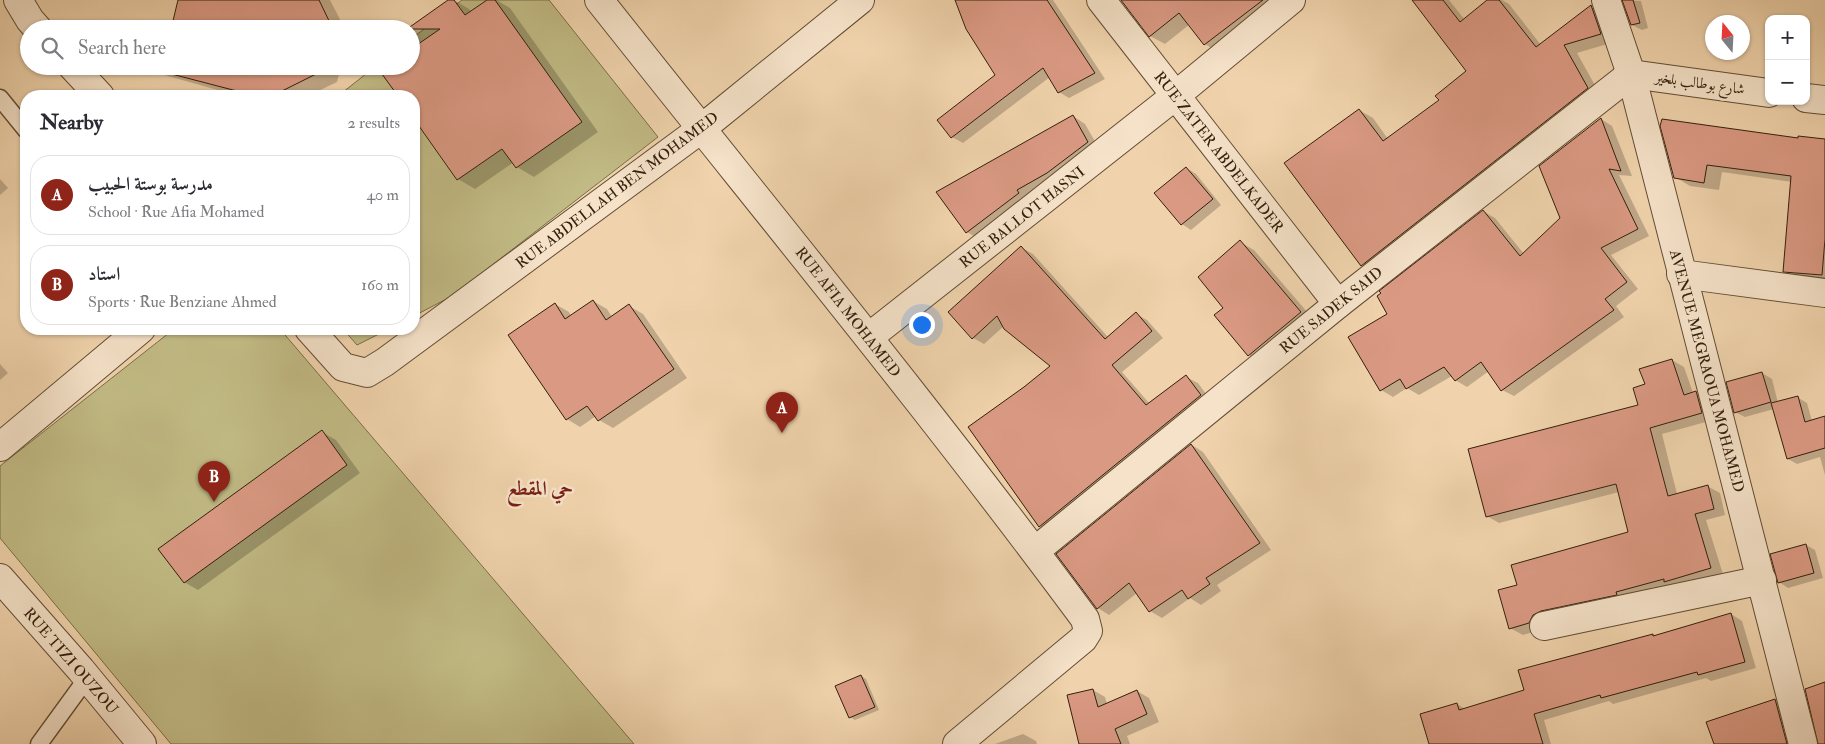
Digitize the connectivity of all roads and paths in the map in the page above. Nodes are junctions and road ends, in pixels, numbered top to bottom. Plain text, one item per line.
1 (18, 0) edge
2 (599, 0) edge
3 (860, 0) edge
4 (1101, 0) edge
5 (1291, 0) edge
6 (1606, 0) edge
7 (30, 20) edge
8 (1631, 74) junction
9 (80, 75) edge
10 (94, 90) edge
11 (1765, 92) edge
12 (1176, 96) junction
13 (0, 98) edge
14 (1810, 98) edge
15 (1825, 100) edge
16 (20, 123) edge
17 (701, 128) junction
18 (1681, 274) junction
19 (1825, 293) edge
20 (1338, 304) junction
21 (134, 335) edge
22 (314, 335) edge
23 (869, 337) junction
24 (0, 447) edge
25 (1035, 551) junction
26 (0, 578) edge
27 (1762, 580) junction
28 (1544, 626) dead end
29 (87, 678) junction
30 (39, 744) edge
31 (142, 744) edge
32 (957, 744) edge
33 (1803, 744) edge

1 - 7 street
2 - 17 street, RUE AFIA MOHAMED
3 - 17 street, RUE ABDELLAH BEN MOHAMED
4 - 12 street, RUE ZATER ABDELKADER
5 - 12 street, RUE BALLOT HASNI
6 - 8 street, AVENUE MEGRAOUA MOHAMED
8 - 11 street, شارع بوطالب بلخير
8 - 18 street, AVENUE MEGRAOUA MOHAMED
8 - 20 street, RUE SADEK SAID
9 - 10 street
12 - 20 street, RUE ZATER ABDELKADER
12 - 23 street, RUE BALLOT HASNI
13 - 16 lane
14 - 15 street
17 - 22 street, RUE ABDELLAH BEN MOHAMED
17 - 23 street, RUE AFIA MOHAMED
18 - 19 street
18 - 27 street, AVENUE MEGRAOUA MOHAMED
20 - 25 street, RUE SADEK SAID
21 - 24 street
23 - 25 street, RUE AFIA MOHAMED
25 - 32 street, RUE AFIA MOHAMED
26 - 29 street, RUE TIZI OUZOU
27 - 28 street
27 - 33 street, AVENUE MEGRAOUA MOHAMED
29 - 30 lane
29 - 31 street, RUE TIZI OUZOU

